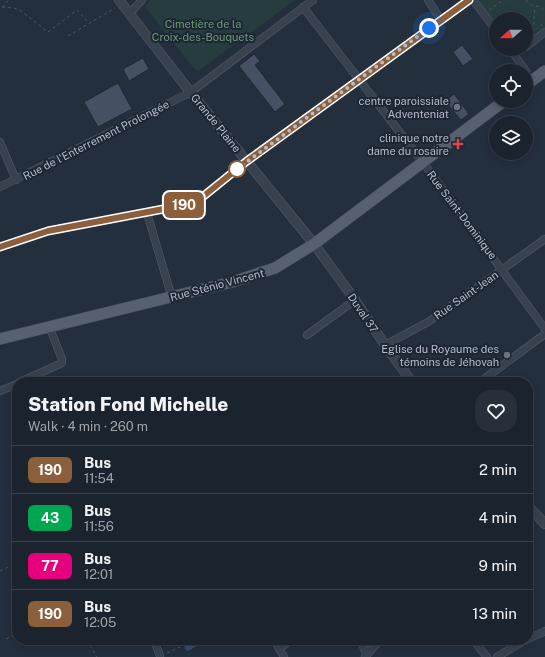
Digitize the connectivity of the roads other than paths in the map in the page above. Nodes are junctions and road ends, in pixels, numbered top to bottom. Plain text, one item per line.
1 (142, 0) edge
2 (313, 0) edge
3 (428, 0) edge
4 (469, 0) edge
5 (473, 0) edge
6 (121, 2) edge
7 (303, 7) junction
8 (130, 13) junction
9 (441, 20) junction
10 (489, 21) edge
11 (545, 32) edge
12 (533, 41) edge
13 (545, 71) edge
14 (533, 75) edge
15 (359, 78) junction
16 (191, 92) junction
17 (494, 108) edge
18 (0, 142) edge
19 (247, 161) junction
20 (422, 161) junction
21 (16, 180) junction
22 (0, 187) edge
23 (147, 213) junction
24 (545, 239) edge
25 (314, 244) junction
26 (0, 247) edge
27 (503, 269) junction
28 (172, 298) junction
29 (355, 300) junction
30 (49, 326) junction
31 (545, 329) edge
32 (545, 334) edge
33 (307, 335) dead end
34 (0, 339) edge
35 (385, 346) junction
36 (31, 377) edge
37 (408, 377) edge
38 (487, 377) edge
39 (12, 386) edge
40 (0, 392) edge
41 (533, 511) edge
42 (545, 524) edge
43 (545, 632) edge
44 (533, 637) edge
45 (156, 645) edge
46 (277, 645) edge
47 (284, 645) edge
48 (362, 645) edge
49 (376, 645) edge
50 (477, 645) edge
51 (517, 645) edge
52 (279, 649) junction
53 (160, 656) edge
54 (366, 656) edge
55 (284, 657) edge
56 (487, 657) edge
57 (497, 657) edge

1 - 8 street
2 - 7 street, Rue de l'Enterrement Prolongée
3 - 9 street
4 - 9 street
5 - 10 street
6 - 8 street, Grande Plaine
7 - 15 street, Rue Saint-Dominique
7 - 16 street, Rue de l'Enterrement Prolongée
8 - 16 street, Grande Plaine
9 - 15 street
11 - 12 street
13 - 14 main road
15 - 19 street
15 - 20 street, Rue Saint-Dominique
16 - 19 street, Grande Plaine
16 - 21 street, Rue de l'Enterrement Prolongée
17 - 20 main road, Rue Sténio Vincent
18 - 21 street
19 - 23 street
19 - 25 street, Grande Plaine
20 - 25 main road, Rue Sténio Vincent
20 - 27 street, Rue Saint-Dominique
21 - 22 street, Rue de l'Enterrement Prolongée
23 - 26 street
23 - 28 street
24 - 27 street, Rue Saint-Jean
25 - 28 main road, Rue Sténio Vincent
25 - 29 street, Duval 37
27 - 31 street, Rue Saint-Dominique
27 - 35 street, Rue Saint-Jean
28 - 30 main road, Rue Sténio Vincent
29 - 33 street
29 - 35 street, Duval 37
30 - 34 main road, Rue Sténio Vincent
30 - 36 street
32 - 38 street
35 - 37 street, Duval 37
39 - 40 street
41 - 42 street
43 - 44 street
45 - 53 street
46 - 52 street
47 - 52 street
48 - 54 street
49 - 54 street
50 - 56 street
51 - 57 street
52 - 55 street

